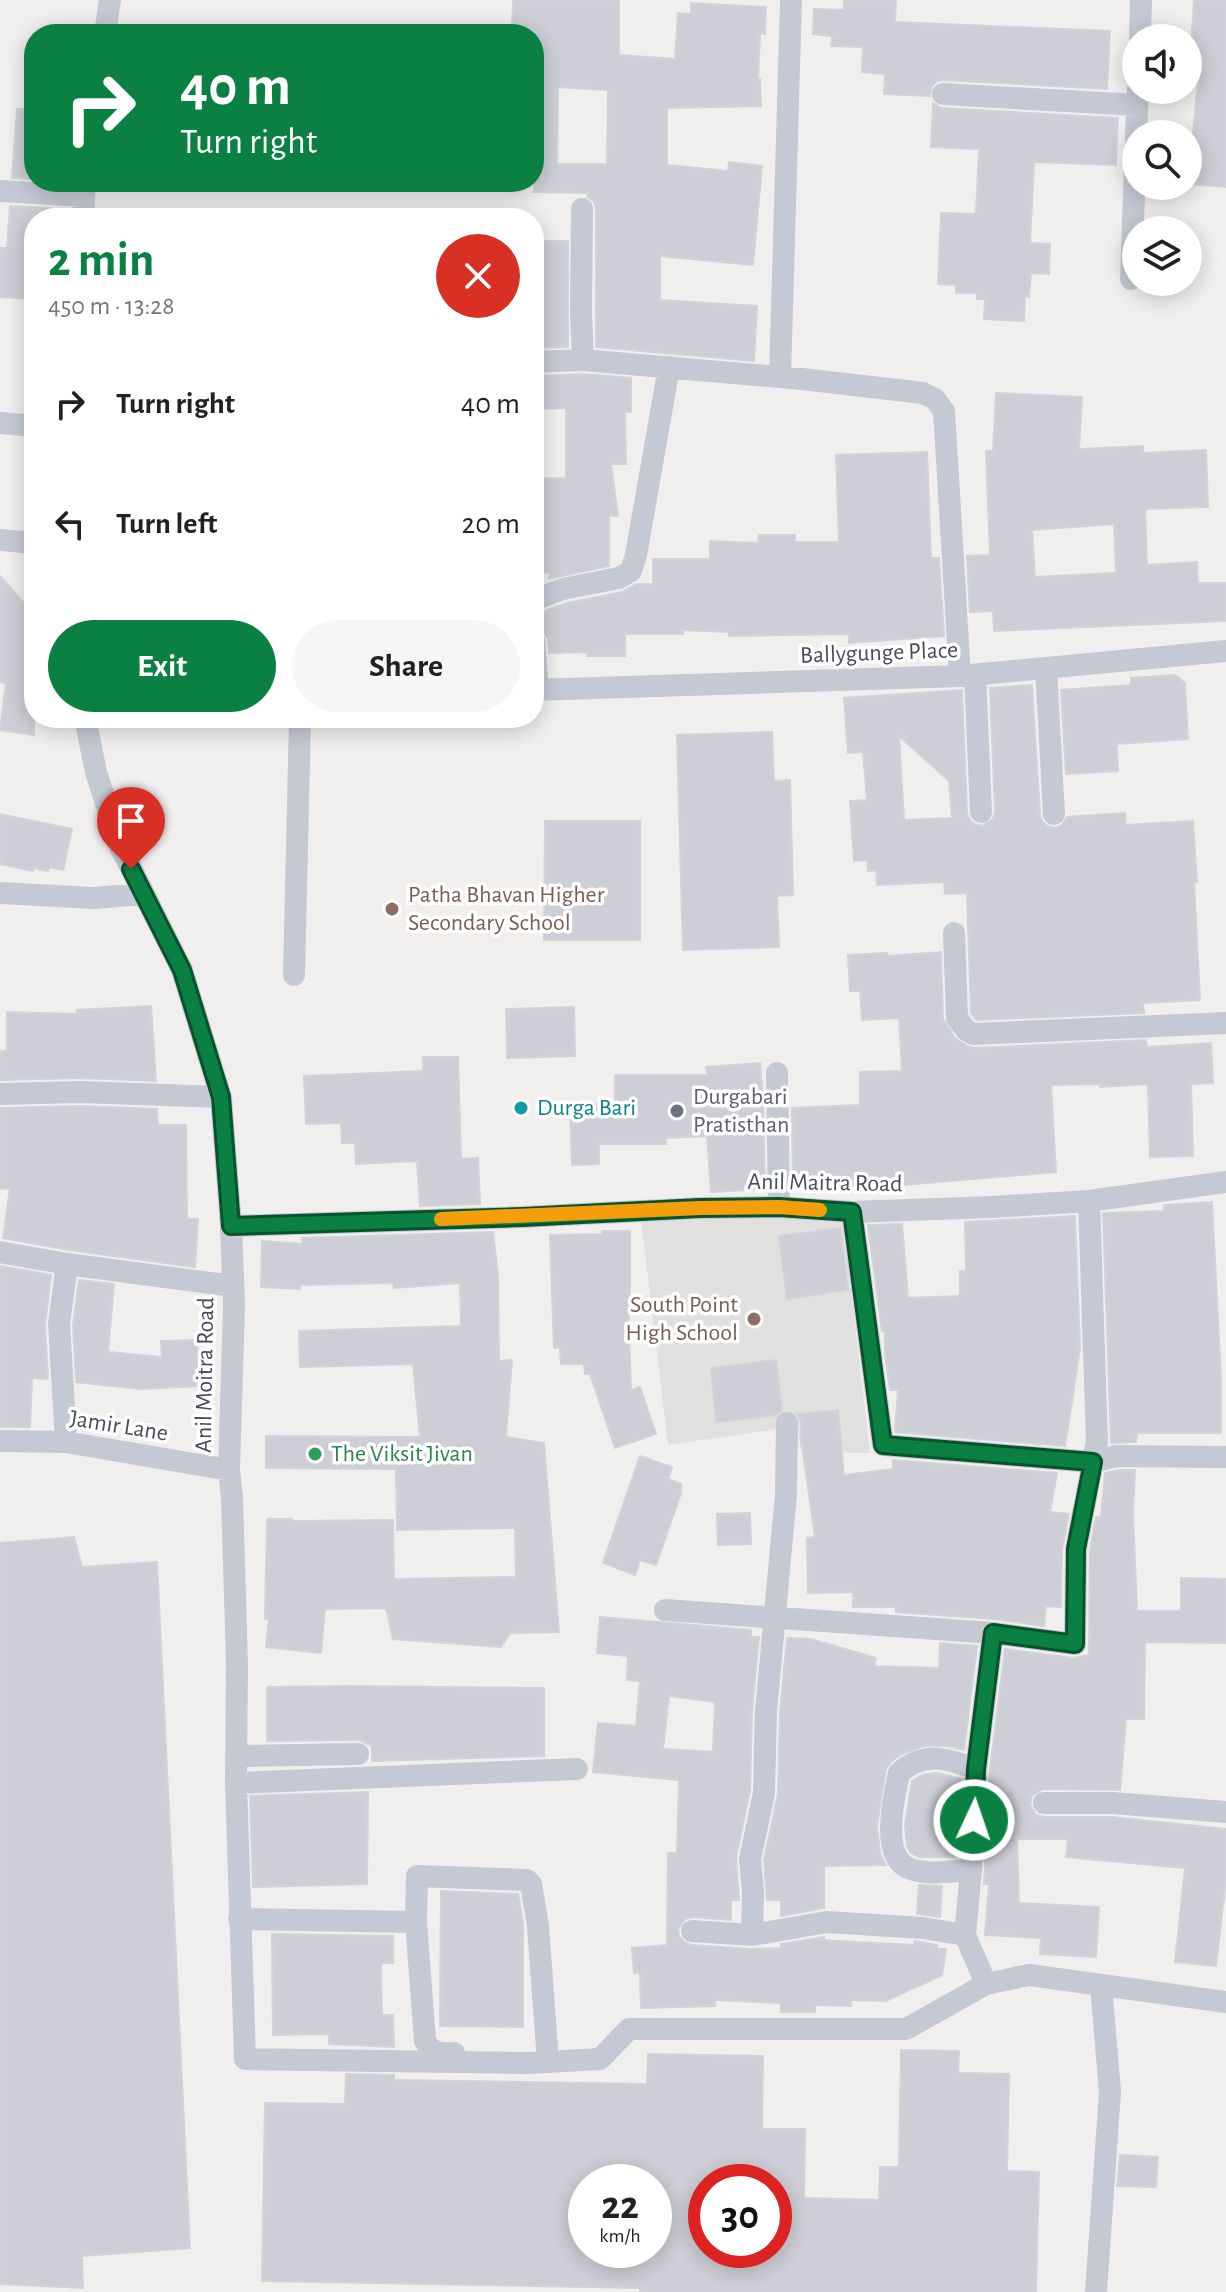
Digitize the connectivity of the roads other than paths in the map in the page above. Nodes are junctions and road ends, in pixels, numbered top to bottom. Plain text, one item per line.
1 (110, 0) edge
2 (791, 0) edge
3 (1141, 0) edge
4 (106, 24) edge
5 (1140, 24) edge
6 (943, 94) dead end
7 (1122, 98) edge
8 (0, 191) edge
9 (84, 199) edge
10 (582, 209) dead end
11 (583, 360) junction
12 (544, 362) edge
13 (669, 367) junction
14 (780, 377) junction
15 (0, 423) edge
16 (24, 425) edge
17 (0, 540) edge
18 (24, 542) edge
19 (544, 596) edge
20 (1226, 651) edge
21 (1046, 668) junction
22 (968, 676) junction
23 (544, 690) edge
24 (87, 728) edge
25 (300, 728) edge
26 (981, 812) dead end
27 (1054, 814) dead end
28 (0, 893) edge
29 (143, 894) junction
30 (954, 933) dead end
31 (294, 975) dead end
32 (1226, 1023) edge
33 (777, 1073) dead end
34 (0, 1094) edge
35 (221, 1097) junction
36 (1226, 1182) edge
37 (1089, 1201) junction
38 (779, 1207) junction
39 (852, 1212) junction
40 (231, 1226) junction
41 (0, 1252) edge
42 (67, 1264) junction
43 (233, 1286) junction
44 (787, 1423) dead end
45 (0, 1441) edge
46 (66, 1442) junction
47 (1226, 1457) edge
48 (1093, 1462) junction
49 (229, 1470) junction
50 (665, 1610) dead end
51 (774, 1617) junction
52 (993, 1633) junction
53 (358, 1754) dead end
54 (236, 1756) junction
55 (577, 1769) dead end
56 (976, 1769) junction
57 (236, 1783) junction
58 (1044, 1803) dead end
59 (1226, 1812) edge
60 (971, 1870) junction
61 (239, 1919) junction
62 (416, 1922) junction
63 (692, 1931) dead end
64 (752, 1935) junction
65 (965, 1935) junction
66 (986, 1984) junction
67 (1101, 1985) junction
68 (1226, 2002) edge
69 (547, 2056) junction
70 (1096, 2292) edge

1 - 4 street
2 - 14 street
3 - 5 street
6 - 7 street
8 - 9 street
10 - 11 street
11 - 12 street
11 - 13 street
13 - 14 street
13 - 19 street
14 - 22 street
15 - 16 street
17 - 18 street
20 - 21 street, Ballygunge Place
21 - 22 street, Ballygunge Place
21 - 27 street
22 - 23 street, Ballygunge Place
22 - 26 street
24 - 29 street, Anil Moitra Road
25 - 31 street
28 - 29 street
29 - 35 street, Anil Moitra Road
30 - 32 street
33 - 38 street
34 - 35 street
35 - 40 street, Anil Moitra Road
36 - 37 street, Anil Maitra Road
37 - 39 street, Anil Maitra Road
37 - 48 street
38 - 39 street, Anil Maitra Road
38 - 40 street, Anil Maitra Road
39 - 48 street
40 - 43 street, Anil Moitra Road
41 - 42 street
42 - 43 street
42 - 46 street
43 - 49 street, Anil Moitra Road
44 - 51 street
45 - 46 street, Jamir Lane
46 - 49 street, Jamir Lane
47 - 48 street
48 - 52 street
49 - 54 street, Anil Moitra Road
50 - 51 street
51 - 52 street
51 - 64 street
52 - 56 street
53 - 54 street
54 - 57 street, Anil Moitra Road
55 - 57 street
56 - 60 street
56 - 60 street
57 - 61 street, Anil Moitra Road
58 - 59 street
60 - 65 street
61 - 62 street
61 - 69 street, Anil Moitra Road
62 - 69 street
62 - 69 street
63 - 64 street
64 - 65 street
65 - 66 street
66 - 67 street
66 - 69 street
67 - 68 street
67 - 70 street

